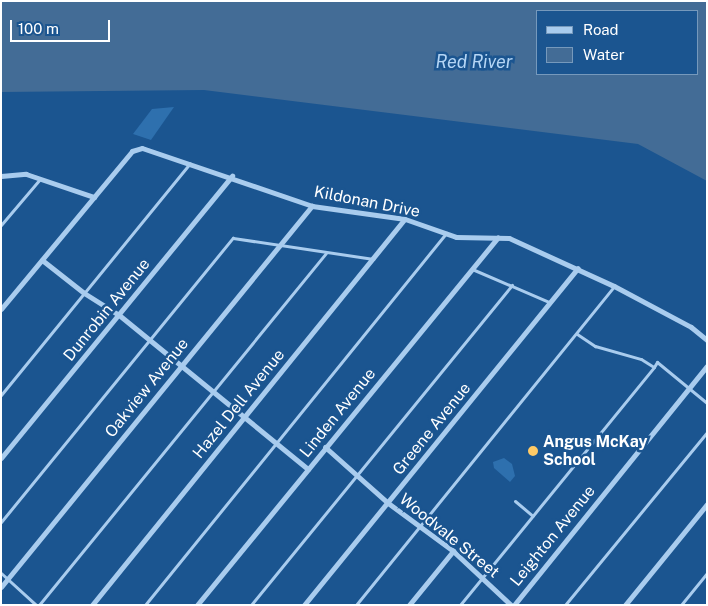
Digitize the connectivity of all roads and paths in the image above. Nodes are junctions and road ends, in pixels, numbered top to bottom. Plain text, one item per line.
1 (191, 163) junction
2 (1, 176) edge
3 (232, 176) junction
4 (40, 178) junction
5 (94, 197) junction
6 (312, 206) junction
7 (405, 219) junction
8 (1, 225) edge
9 (446, 233) junction
10 (498, 237) junction
11 (279, 247) junction
12 (326, 252) junction
13 (374, 259) junction
14 (42, 260) junction
15 (578, 268) junction
16 (472, 269) junction
17 (512, 285) junction
18 (614, 286) junction
19 (84, 293) junction
20 (549, 302) junction
21 (1, 309) edge
22 (119, 315) junction
23 (577, 334) junction
24 (707, 340) edge
25 (150, 341) junction
26 (181, 366) junction
27 (707, 366) edge
28 (654, 367) junction
29 (690, 389) junction
30 (212, 393) junction
31 (1, 395) edge
32 (707, 403) edge
33 (244, 418) junction
34 (707, 432) edge
35 (276, 444) junction
36 (325, 447) junction
37 (1, 458) edge
38 (308, 469) junction
39 (357, 474) junction
40 (515, 501) dead end
41 (388, 503) junction
42 (707, 504) edge
43 (533, 516) junction
44 (1, 522) edge
45 (420, 526) junction
46 (452, 551) junction
47 (1, 573) edge
48 (707, 573) edge
49 (482, 577) junction
50 (8, 579) junction
51 (1, 587) edge
52 (38, 605) edge
53 (92, 605) edge
54 (145, 605) edge
55 (197, 605) edge
56 (251, 605) edge
57 (304, 605) edge
58 (356, 605) edge
59 (408, 605) edge
60 (460, 605) edge
61 (512, 605) edge
62 (565, 605) edge
63 (625, 605) edge
64 (681, 605) edge

1 - 3 street, Kildonan Drive
1 - 5 street, Kildonan Drive
1 - 19 lane
2 - 4 street
3 - 6 street, Kildonan Drive
3 - 22 street, Dunrobin Avenue
4 - 5 street
4 - 8 lane
5 - 14 street, Kildonan Drive
6 - 7 street, Kildonan Drive
6 - 11 street, Oakview Avenue
7 - 9 street, Kildonan Drive
7 - 13 street, Hazel Dell Avenue
9 - 10 street, Kildonan Drive
9 - 35 lane
10 - 15 street, Kildonan Drive
10 - 16 street, Linden Avenue
11 - 12 lane
11 - 25 lane
11 - 26 street, Oakview Avenue
12 - 13 lane
12 - 30 lane
13 - 33 street, Hazel Dell Avenue
14 - 19 street
14 - 21 street, Kildonan Drive
15 - 18 street, Kildonan Drive
15 - 20 street, Greene Avenue
16 - 17 lane
16 - 36 street, Linden Avenue
17 - 20 lane
17 - 39 lane
18 - 23 lane
18 - 24 street, Kildonan Drive
19 - 22 street
19 - 31 lane
20 - 41 street, Greene Avenue
22 - 25 street
22 - 37 street, Dunrobin Avenue
23 - 28 lane
23 - 45 lane
25 - 26 street
25 - 44 lane
26 - 30 street
26 - 50 street, Oakview Avenue
27 - 29 street, Leighton Avenue
28 - 29 lane
28 - 43 lane
29 - 32 lane
29 - 61 street, Leighton Avenue
30 - 33 street
30 - 52 lane
33 - 35 street
33 - 53 street, Hazel Dell Avenue
34 - 62 lane
35 - 38 street
35 - 54 lane
36 - 38 street, Linden Avenue
36 - 39 street, Woodvale Street
38 - 55 street, Linden Avenue
39 - 41 street, Woodvale Street
39 - 56 lane
40 - 43 lane
41 - 45 street, Woodvale Street
41 - 57 street, Greene Avenue
42 - 63 street
43 - 49 lane
45 - 46 street, Woodvale Street
45 - 58 lane
46 - 49 street, Woodvale Street
46 - 59 street
47 - 50 lane
48 - 64 lane
49 - 60 lane
49 - 61 street, Woodvale Street
50 - 51 street, Oakview Avenue
50 - 52 lane

